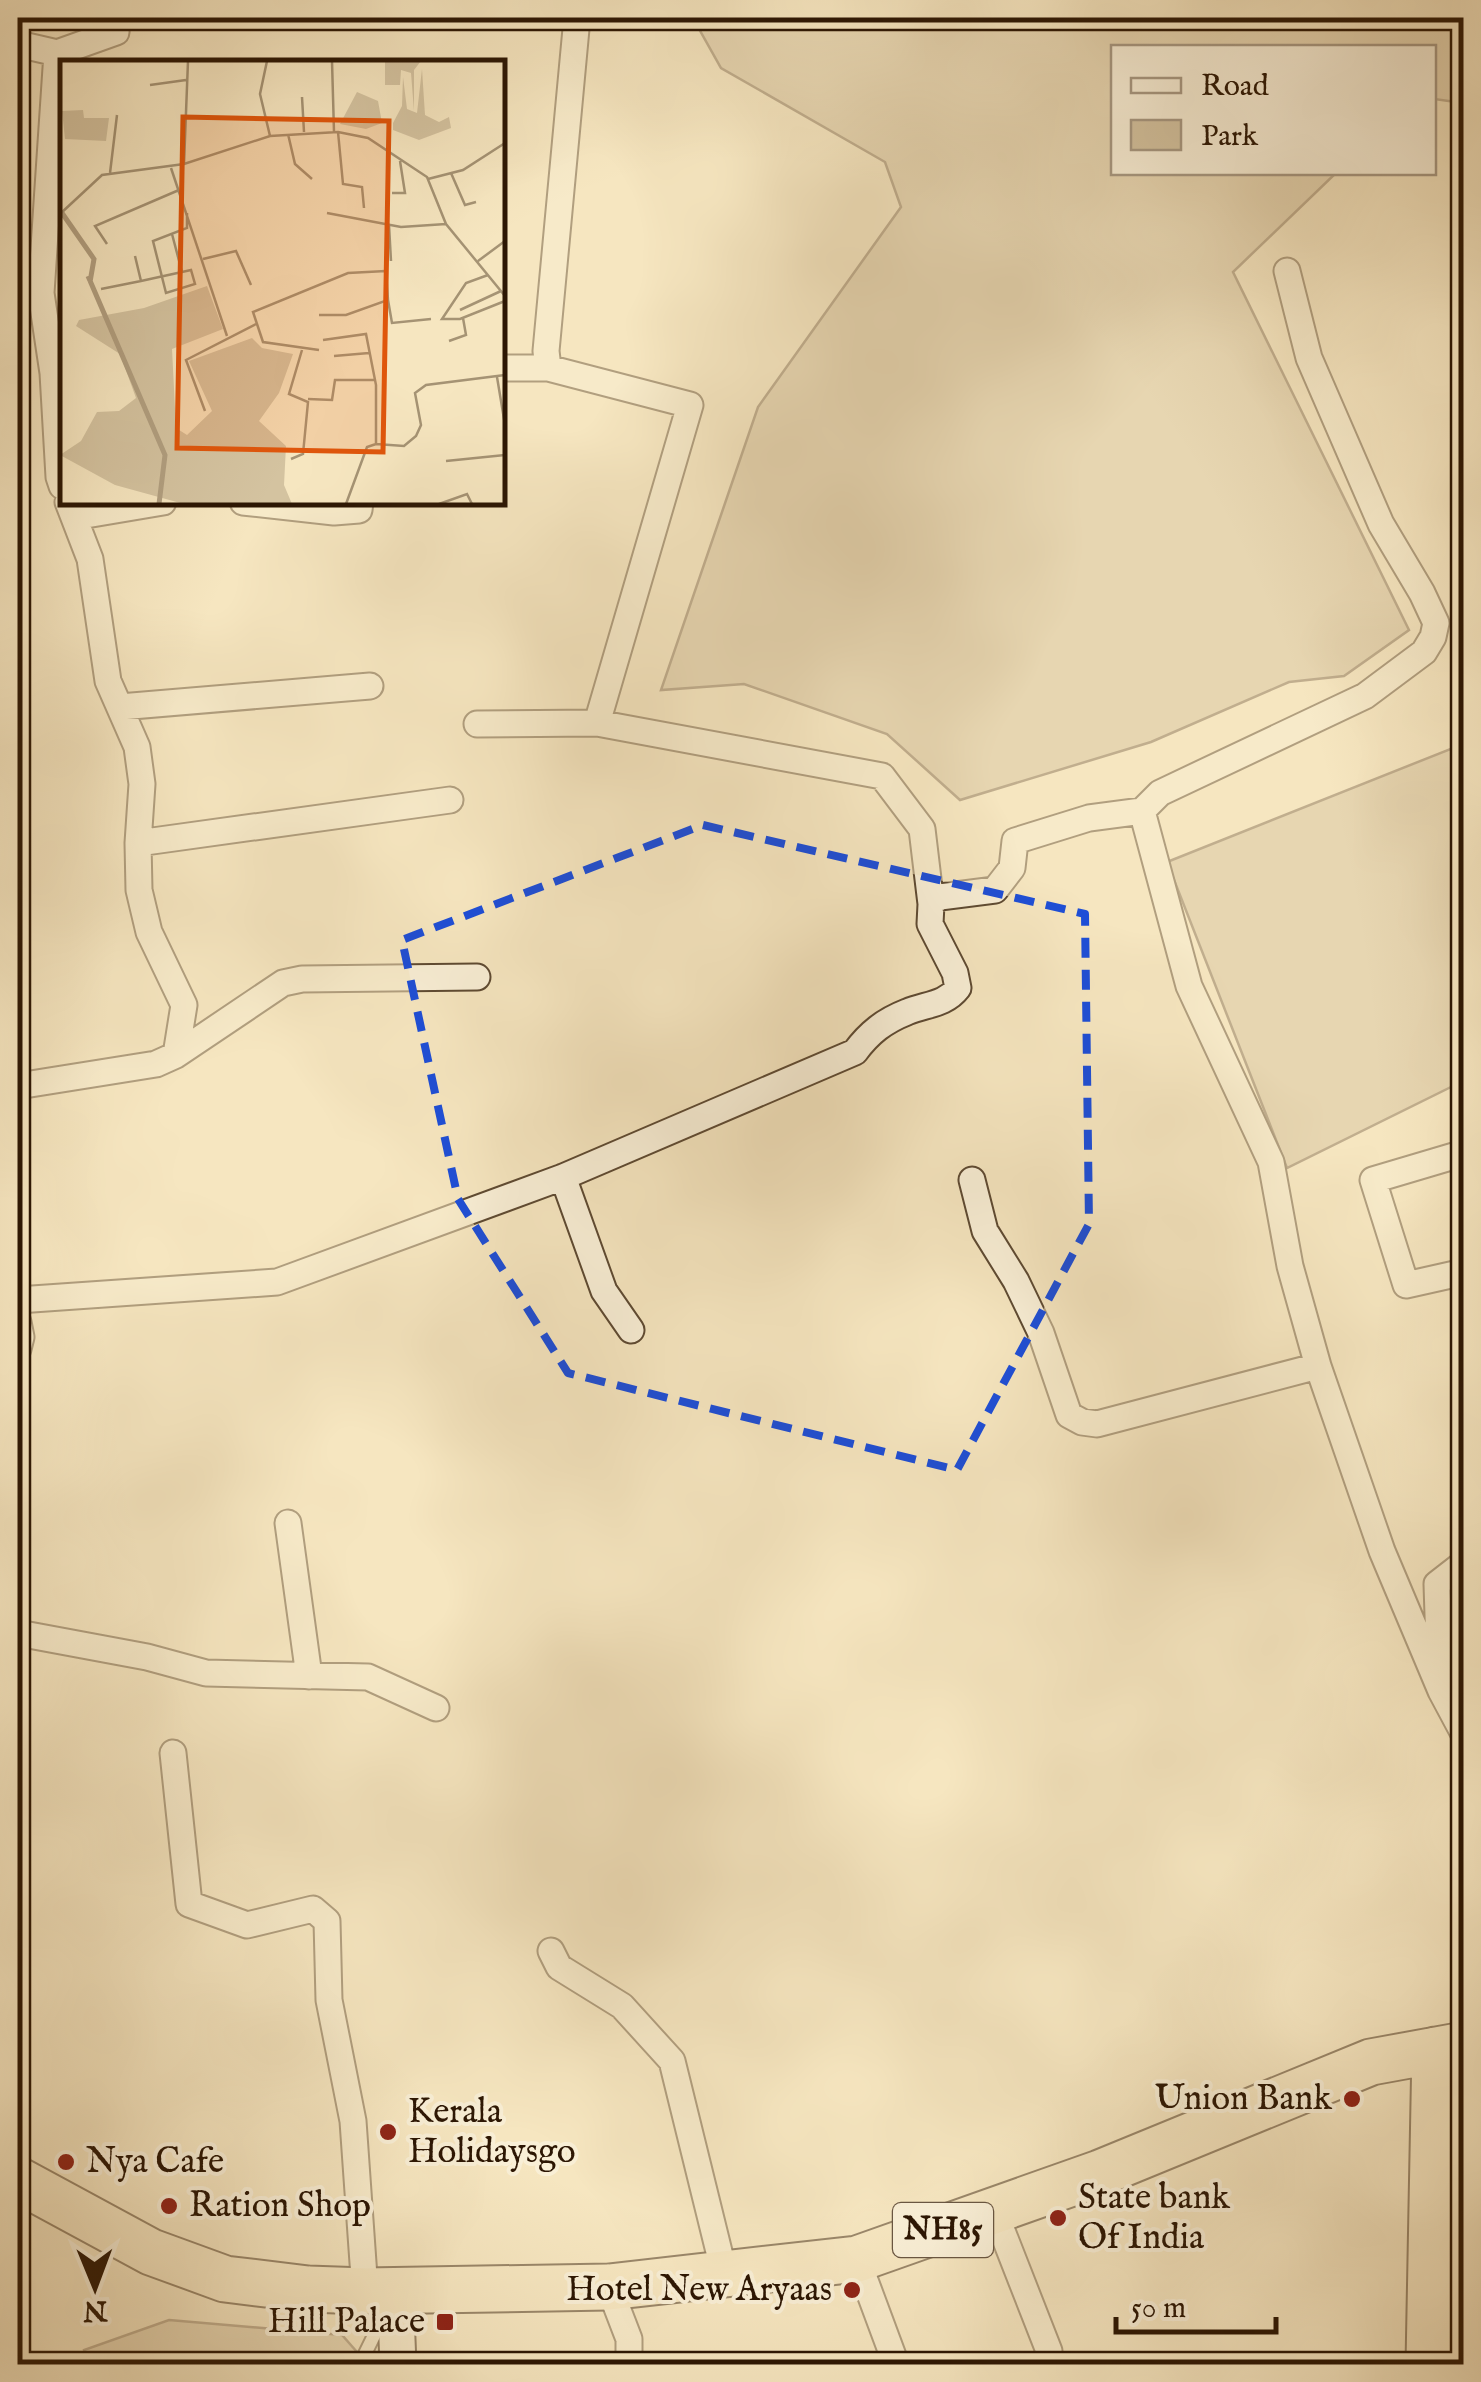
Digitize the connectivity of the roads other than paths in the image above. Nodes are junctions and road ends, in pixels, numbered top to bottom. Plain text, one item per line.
1 (117, 18) edge
2 (577, 18) edge
3 (18, 44) edge
4 (57, 52) junction
5 (1287, 271) dead end
6 (505, 368) edge
7 (548, 368) junction
8 (60, 479) edge
9 (128, 505) edge
10 (270, 505) edge
11 (360, 505) edge
12 (71, 510) edge
13 (370, 686) dead end
14 (120, 707) junction
15 (598, 722) junction
16 (477, 724) dead end
17 (450, 800) dead end
18 (1142, 811) junction
19 (138, 844) junction
20 (931, 904) junction
21 (478, 977) dead end
22 (176, 1055) junction
23 (18, 1086) edge
24 (1464, 1153) edge
25 (563, 1177) junction
26 (972, 1180) dead end
27 (1464, 1272) edge
28 (18, 1300) edge
29 (18, 1322) edge
30 (631, 1330) dead end
31 (18, 1349) edge
32 (1318, 1366) junction
33 (288, 1523) dead end
34 (1464, 1563) edge
35 (18, 1633) edge
36 (309, 1676) junction
37 (1441, 1691) junction
38 (436, 1708) dead end
39 (1464, 1734) edge
40 (173, 1753) dead end
41 (551, 1950) dead end
42 (1449, 2047) edge
43 (18, 2180) edge
44 (1463, 2185) edge
45 (995, 2213) junction
46 (856, 2259) junction
47 (724, 2276) junction
48 (609, 2287) junction
49 (380, 2291) junction
50 (1462, 2329) edge
51 (1049, 2351) dead end
52 (360, 2364) edge
53 (398, 2364) edge
54 (629, 2364) edge
55 (896, 2364) edge
56 (1429, 2364) edge
57 (1459, 2364) edge

1 - 4 street
2 - 7 street
3 - 4 street
4 - 8 street
5 - 18 street
6 - 7 street
7 - 15 street
9 - 12 street
10 - 11 street
12 - 14 street
13 - 14 street
14 - 19 street
15 - 16 street
15 - 20 street
17 - 19 street
18 - 20 street
18 - 32 street
19 - 22 street
20 - 25 street
21 - 22 street
22 - 23 street
24 - 27 street
25 - 28 street
25 - 30 street
26 - 32 street
29 - 31 street
32 - 37 street
33 - 36 street
34 - 37 street
35 - 36 street
36 - 38 street
37 - 39 street
40 - 49 street
41 - 47 street
42 - 45 highway, NH85
42 - 56 highway, NH85
43 - 49 highway, NH85
44 - 50 highway
45 - 46 highway, NH85
45 - 51 street
46 - 47 highway, NH85
46 - 55 street
47 - 48 highway, NH85
48 - 49 highway, NH85
48 - 54 street
49 - 52 lane
49 - 53 main road
50 - 57 highway

